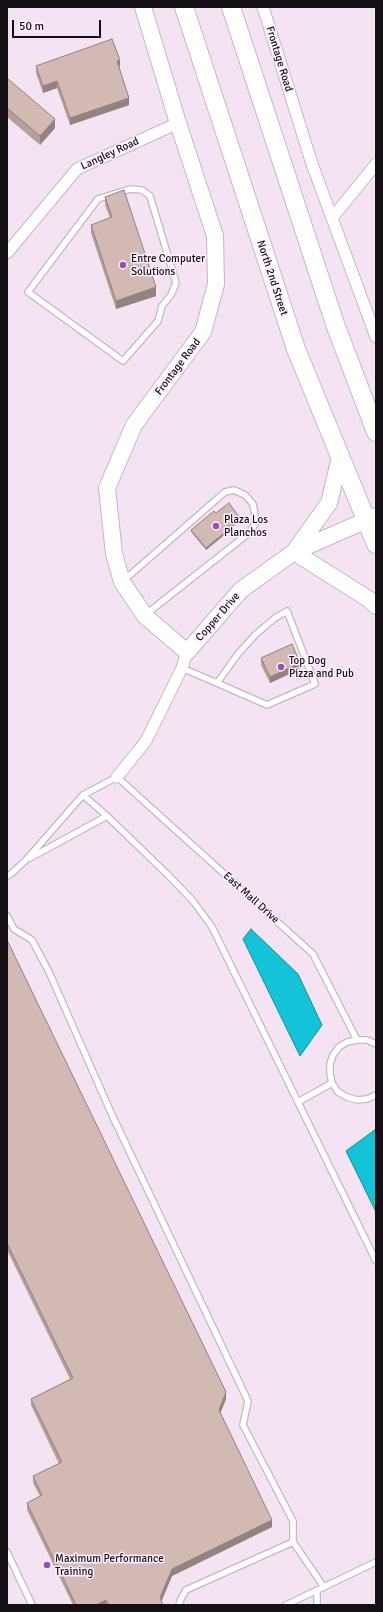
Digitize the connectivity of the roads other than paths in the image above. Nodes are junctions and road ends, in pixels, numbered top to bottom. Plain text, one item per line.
1 (143, 7) edge
2 (184, 7) edge
3 (231, 7) edge
4 (263, 7) edge
5 (178, 123) junction
6 (376, 164) edge
7 (332, 218) junction
8 (77, 228) joint
9 (7, 253) edge
10 (376, 337) edge
11 (376, 432) edge
12 (340, 457) junction
13 (371, 518) edge
14 (376, 544) edge
15 (294, 552) junction
16 (122, 582) junction
17 (376, 606) edge
18 (145, 616) junction
19 (187, 652) junction
20 (182, 668) junction
21 (217, 683) junction
22 (117, 777) junction
23 (82, 795) junction
24 (107, 816) junction
25 (26, 860) junction
26 (7, 876) edge
27 (7, 916) edge
28 (357, 1040) junction
29 (376, 1044) edge
30 (332, 1083) junction
31 (376, 1095) edge
32 (298, 1102) junction
33 (376, 1260) edge
34 (293, 1542) junction
35 (7, 1552) edge
36 (376, 1562) edge
37 (324, 1587) junction
38 (317, 1590) junction
39 (32, 1605) edge
40 (179, 1605) edge
41 (286, 1605) edge
42 (317, 1605) edge

1 - 5 street, Frontage Road
2 - 12 main road, North 2nd Street
3 - 11 main road
4 - 7 street, Frontage Road
5 - 9 street, Langley Road
5 - 16 street, Frontage Road
6 - 7 street
7 - 10 street, Frontage Road
8 - 8 lane
12 - 13 main road, North 2nd Street
12 - 15 street
13 - 14 main road, North 2nd Street
13 - 15 street, Copper Drive
15 - 17 street
15 - 19 street, Copper Drive
16 - 18 street, Frontage Road
16 - 18 lane
18 - 19 street, Frontage Road
19 - 20 street, Copper Drive
20 - 21 lane
20 - 22 street, Copper Drive
21 - 21 lane
22 - 23 lane
22 - 28 lane, East Mall Drive
23 - 24 lane
23 - 25 lane
24 - 25 lane
24 - 32 lane
25 - 26 lane
27 - 34 lane
28 - 29 lane
28 - 30 lane
30 - 31 lane
30 - 32 lane
32 - 33 lane
34 - 37 lane
34 - 40 lane
35 - 39 lane
36 - 37 lane
37 - 38 lane
38 - 41 lane
38 - 42 lane

